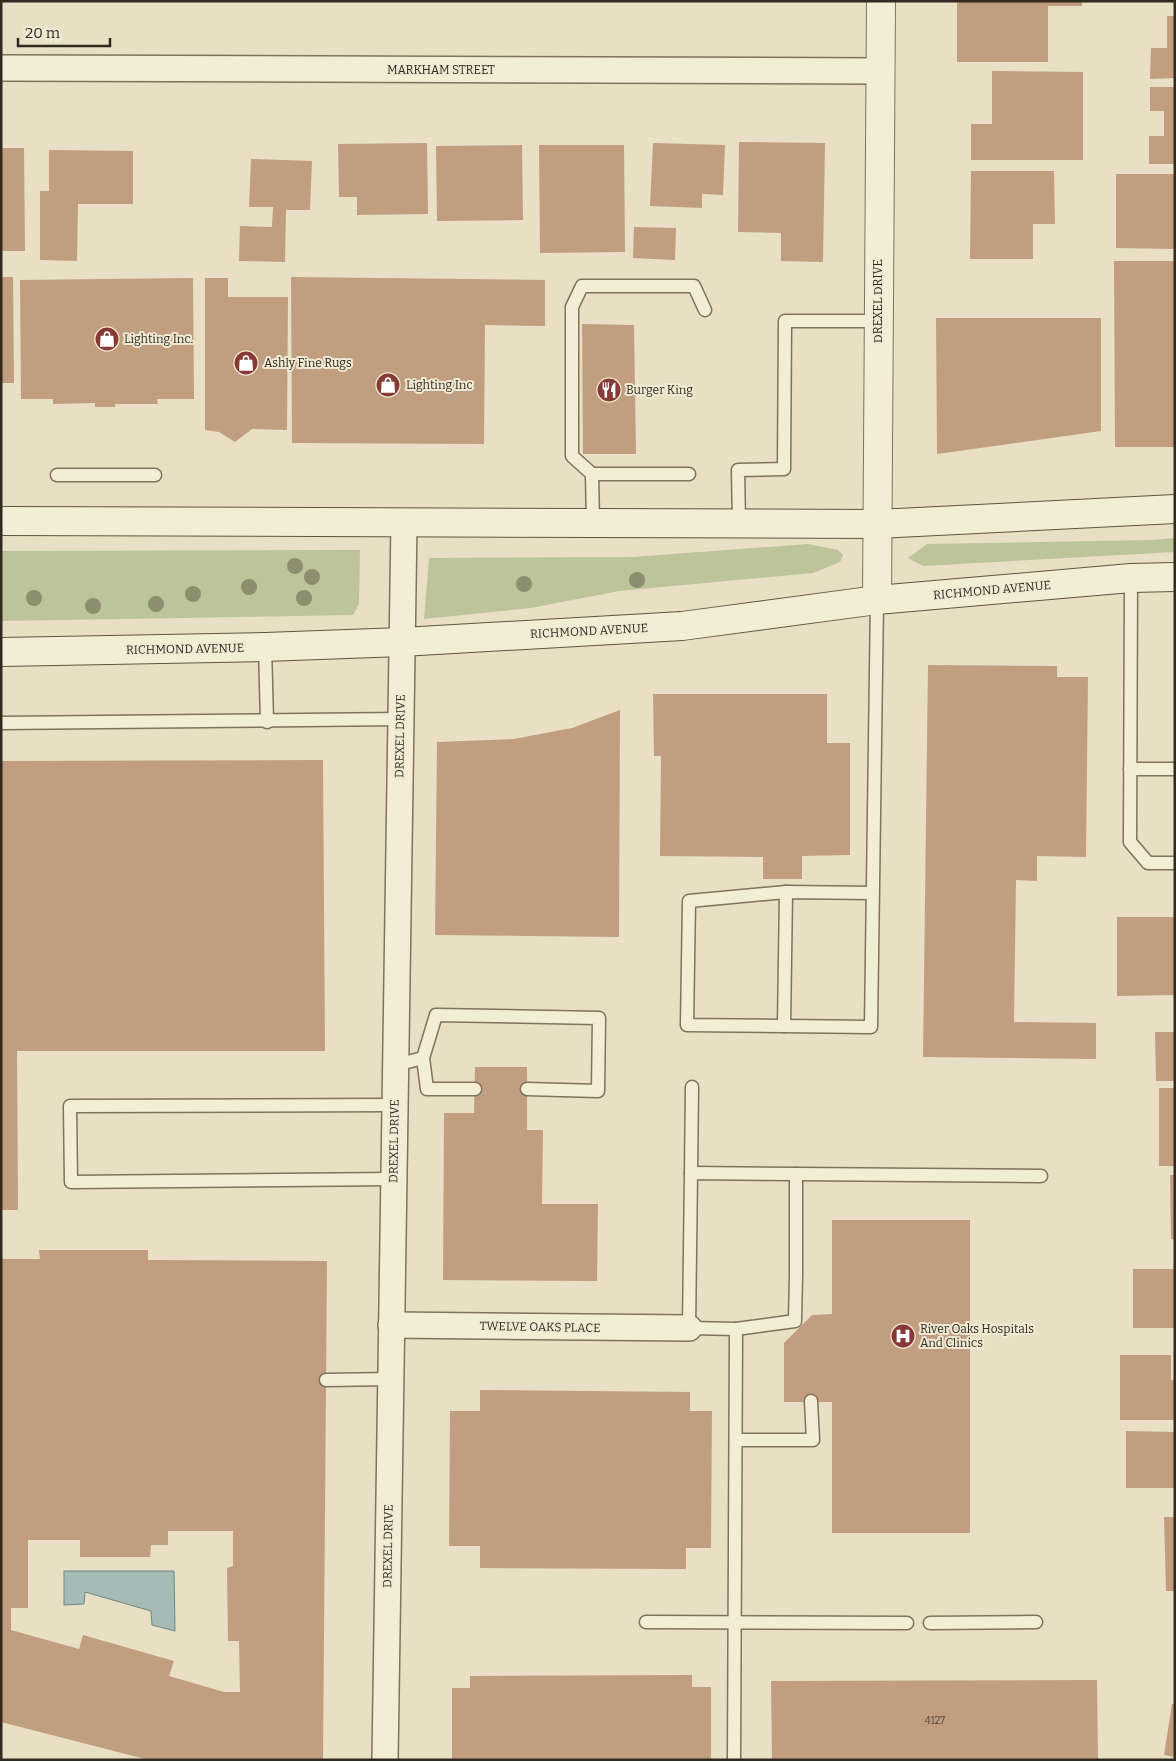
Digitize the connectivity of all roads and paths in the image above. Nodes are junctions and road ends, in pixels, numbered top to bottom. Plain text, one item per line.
1 (881, 1) edge
2 (1, 68) edge
3 (880, 71) junction
4 (705, 310) dead end
5 (878, 321) junction
6 (592, 474) junction
7 (689, 474) dead end
8 (57, 475) dead end
9 (155, 475) dead end
10 (1175, 510) edge
11 (1, 521) edge
12 (404, 522) junction
13 (593, 522) junction
14 (739, 523) junction
15 (877, 524) junction
16 (1175, 577) edge
17 (1132, 578) junction
18 (877, 600) junction
19 (402, 642) junction
20 (265, 647) junction
21 (1, 652) edge
22 (401, 719) junction
23 (1, 722) edge
24 (267, 722) junction
25 (1130, 769) junction
26 (1175, 769) edge
27 (1175, 863) edge
28 (786, 892) junction
29 (873, 893) junction
30 (784, 1026) junction
31 (422, 1058) junction
32 (396, 1065) junction
33 (692, 1087) dead end
34 (475, 1089) dead end
35 (527, 1090) dead end
36 (395, 1105) junction
37 (691, 1173) junction
38 (796, 1174) junction
39 (1041, 1176) dead end
40 (394, 1179) junction
41 (392, 1325) junction
42 (689, 1328) junction
43 (736, 1329) junction
44 (390, 1379) junction
45 (326, 1380) dead end
46 (811, 1401) dead end
47 (736, 1440) junction
48 (646, 1622) dead end
49 (930, 1622) dead end
50 (1036, 1622) dead end
51 (735, 1623) junction
52 (907, 1623) dead end
53 (385, 1760) edge
54 (734, 1760) edge

1 - 3 main road, DREXEL DRIVE
2 - 3 street, MARKHAM STREET
3 - 5 main road, DREXEL DRIVE
4 - 6 lane
5 - 14 lane
5 - 15 main road, DREXEL DRIVE
6 - 7 lane
6 - 13 lane
8 - 9 lane
10 - 15 main road
11 - 12 main road
12 - 13 main road
12 - 19 street, DREXEL DRIVE
13 - 14 main road
14 - 15 main road
15 - 18 main road, DREXEL DRIVE
16 - 17 main road, RICHMOND AVENUE
17 - 18 main road, RICHMOND AVENUE
17 - 25 lane
18 - 19 main road, RICHMOND AVENUE
18 - 29 lane
19 - 20 main road, RICHMOND AVENUE
19 - 22 street, DREXEL DRIVE
20 - 21 main road, RICHMOND AVENUE
20 - 24 lane
22 - 24 lane
22 - 32 street, DREXEL DRIVE
23 - 24 lane
25 - 26 lane
25 - 27 lane
28 - 29 lane
28 - 30 lane
28 - 30 lane
29 - 30 lane
31 - 32 lane
31 - 34 lane
31 - 35 lane
32 - 36 street, DREXEL DRIVE
33 - 37 lane
36 - 40 street, DREXEL DRIVE
36 - 40 lane
37 - 38 lane
37 - 42 lane
38 - 39 lane
38 - 43 lane
40 - 41 street, DREXEL DRIVE
41 - 42 street, TWELVE OAKS PLACE
41 - 44 street, DREXEL DRIVE
42 - 43 lane
43 - 47 lane
44 - 45 lane
44 - 53 street, DREXEL DRIVE
46 - 47 lane
47 - 51 lane
48 - 51 lane
49 - 50 lane
51 - 52 lane
51 - 54 lane

